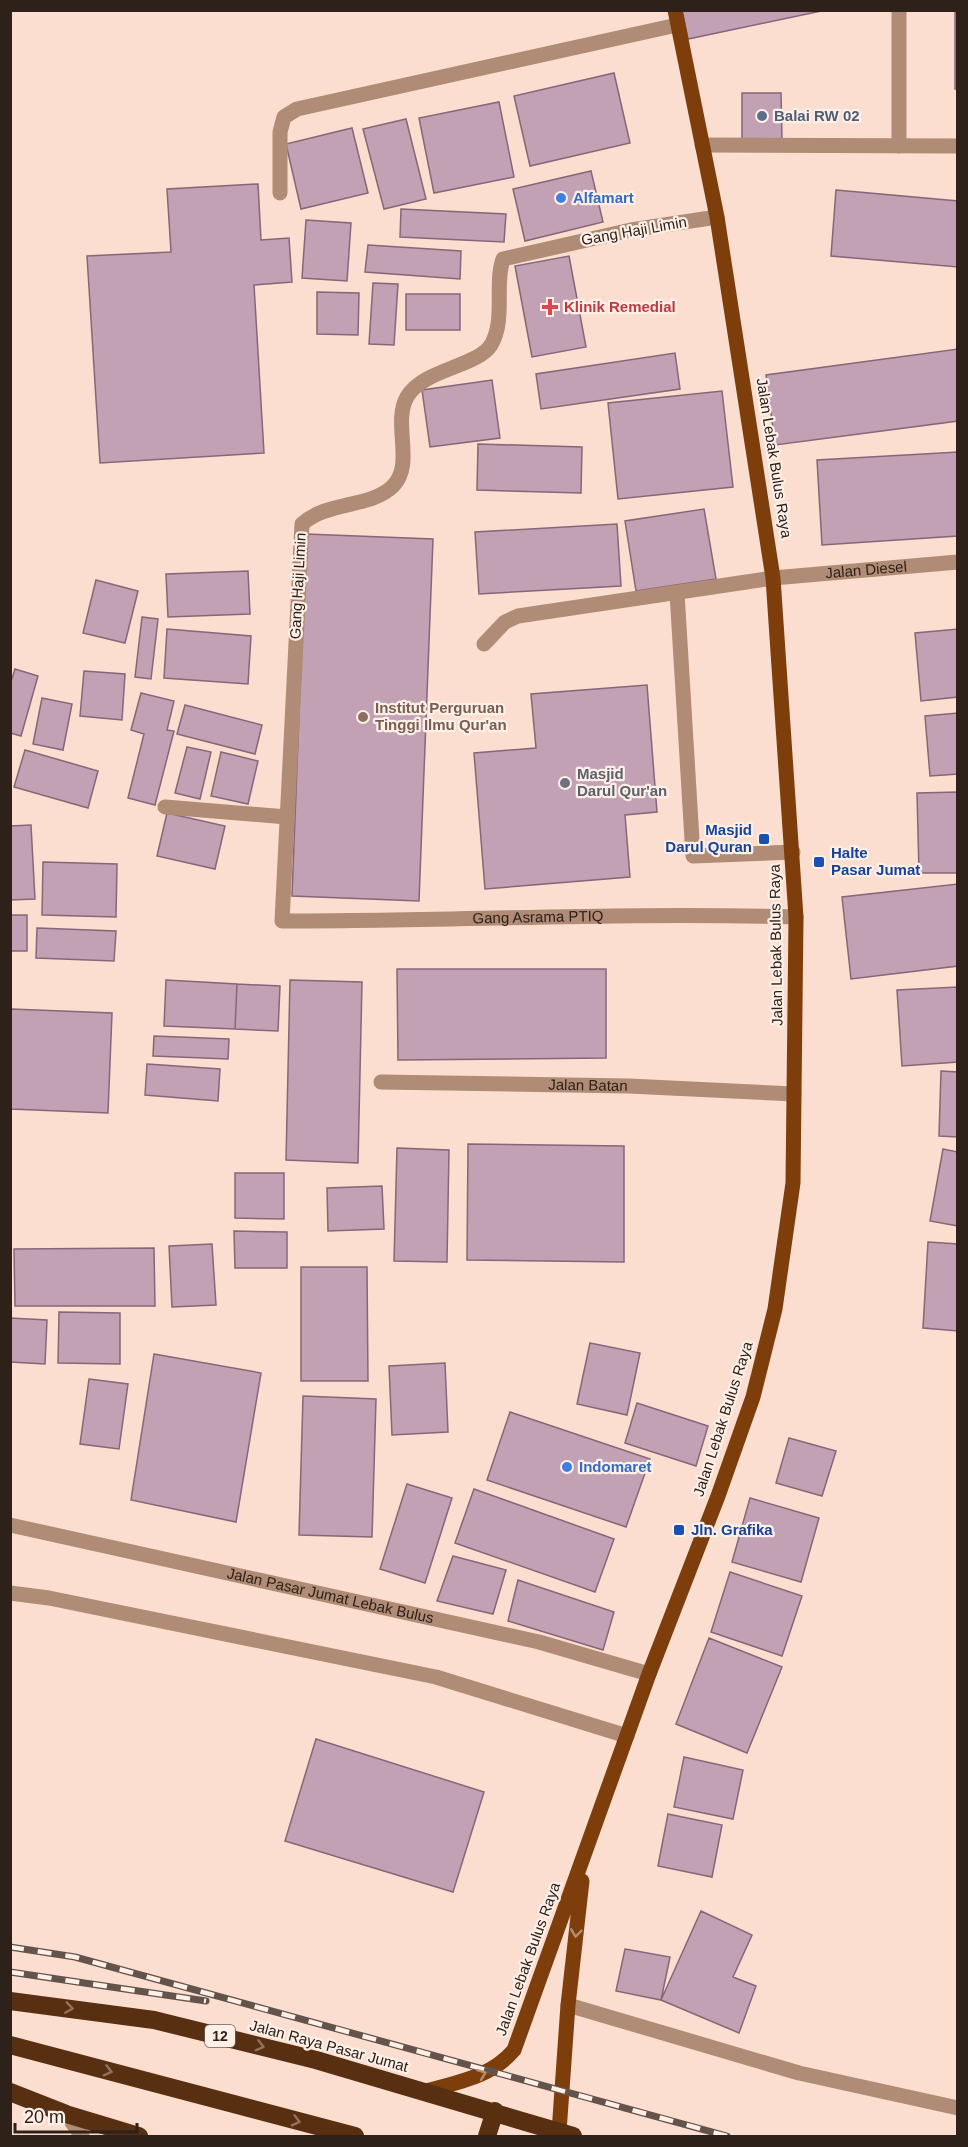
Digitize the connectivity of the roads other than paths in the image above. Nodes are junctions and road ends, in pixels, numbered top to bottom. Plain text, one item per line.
1 (899, 10) edge
2 (676, 18) edge
3 (702, 145) junction
4 (899, 146) junction
5 (957, 146) edge
6 (280, 193) dead end
7 (717, 217) junction
8 (957, 562) edge
9 (773, 578) junction
10 (677, 593) junction
11 (484, 644) dead end
12 (165, 807) dead end
13 (286, 817) junction
14 (793, 852) junction
15 (796, 917) junction
16 (282, 921) joint
17 (381, 1082) dead end
18 (794, 1094) junction
19 (10, 1525) edge
20 (10, 1593) edge
21 (649, 1674) junction
22 (627, 1736) junction
23 (585, 1854) junction
24 (10, 2001) edge
25 (567, 2005) junction
26 (10, 2045) edge
27 (426, 2091) junction
28 (10, 2092) edge
29 (957, 2108) edge
30 (495, 2111) junction
31 (66, 2114) junction
32 (563, 2135) edge
33 (82, 2136) edge
34 (139, 2136) edge
35 (355, 2136) edge
36 (487, 2136) edge

1 - 4 street
2 - 3 main road, Jalan Lebak Bulus Raya
2 - 6 street
3 - 4 street
3 - 7 main road, Jalan Lebak Bulus Raya
4 - 5 street
7 - 9 main road, Jalan Lebak Bulus Raya
7 - 13 street, Gang Haji Limin
8 - 9 street, Jalan Diesel
9 - 10 street, Jalan Diesel
9 - 14 main road, Jalan Lebak Bulus Raya
10 - 11 street, Jalan Diesel
10 - 14 street
12 - 13 street
13 - 16 street, Gang Haji Limin
14 - 15 main road, Jalan Lebak Bulus Raya
15 - 16 street, Gang Asrama PTIQ
15 - 18 main road, Jalan Lebak Bulus Raya
17 - 18 street, Jalan Batan
18 - 21 main road, Jalan Lebak Bulus Raya
19 - 21 street, Jalan Pasar Jumat Lebak Bulus
20 - 22 street
21 - 22 main road, Jalan Lebak Bulus Raya
22 - 23 main road, Jalan Lebak Bulus Raya
23 -> 25 main road, Jalan Lebak Bulus Raya
27 -> 23 main road, Jalan Lebak Bulus Raya
24 -> 27 highway, Jalan Raya Pasar Jumat / 12
25 - 29 street
25 - 32 main road, Jalan Lebak Bulus Raya
26 -> 35 highway
27 - 30 highway, Jalan Raya Pasar Jumat / 12
28 - 31 highway
30 - 32 highway, 12
30 - 36 highway
31 - 33 street
31 - 34 highway

